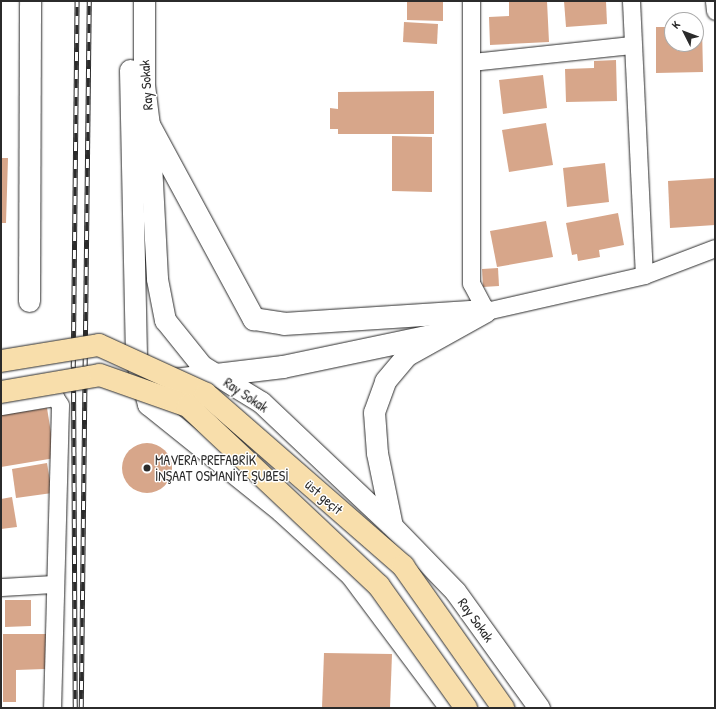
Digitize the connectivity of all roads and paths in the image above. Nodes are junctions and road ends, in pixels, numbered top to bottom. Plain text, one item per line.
1 (30, 1) edge
2 (130, 1) edge
3 (144, 1) edge
4 (471, 1) edge
5 (631, 1) edge
6 (714, 1) edge
7 (715, 11) edge
8 (632, 45) junction
9 (472, 62) junction
10 (149, 125) junction
11 (715, 248) edge
12 (644, 275) junction
13 (29, 301) dead end
14 (486, 311) junction
15 (446, 333) junction
16 (1, 361) edge
17 (216, 375) junction
18 (143, 384) junction
19 (1, 392) edge
20 (1, 406) edge
21 (392, 526) junction
22 (53, 584) junction
23 (1, 587) edge
24 (52, 708) edge
25 (450, 708) edge
26 (466, 708) edge
27 (503, 708) edge
28 (539, 708) edge

1 - 13 street
2 - 18 street
3 - 10 street, Ray Sokak
4 - 9 street
5 - 8 street
6 - 7 street
8 - 9 street
8 - 12 street
9 - 14 street
10 - 14 main road
10 - 17 street, Ray Sokak
11 - 12 street
12 - 14 street
14 - 15 street
15 - 17 main road
15 - 21 street
16 - 27 highway, üst geçit, bridge
17 - 18 main road
17 - 21 street, Ray Sokak
18 - 25 street
19 - 26 highway, bridge
20 - 22 street
21 - 28 street, Ray Sokak
22 - 23 street
22 - 24 street

